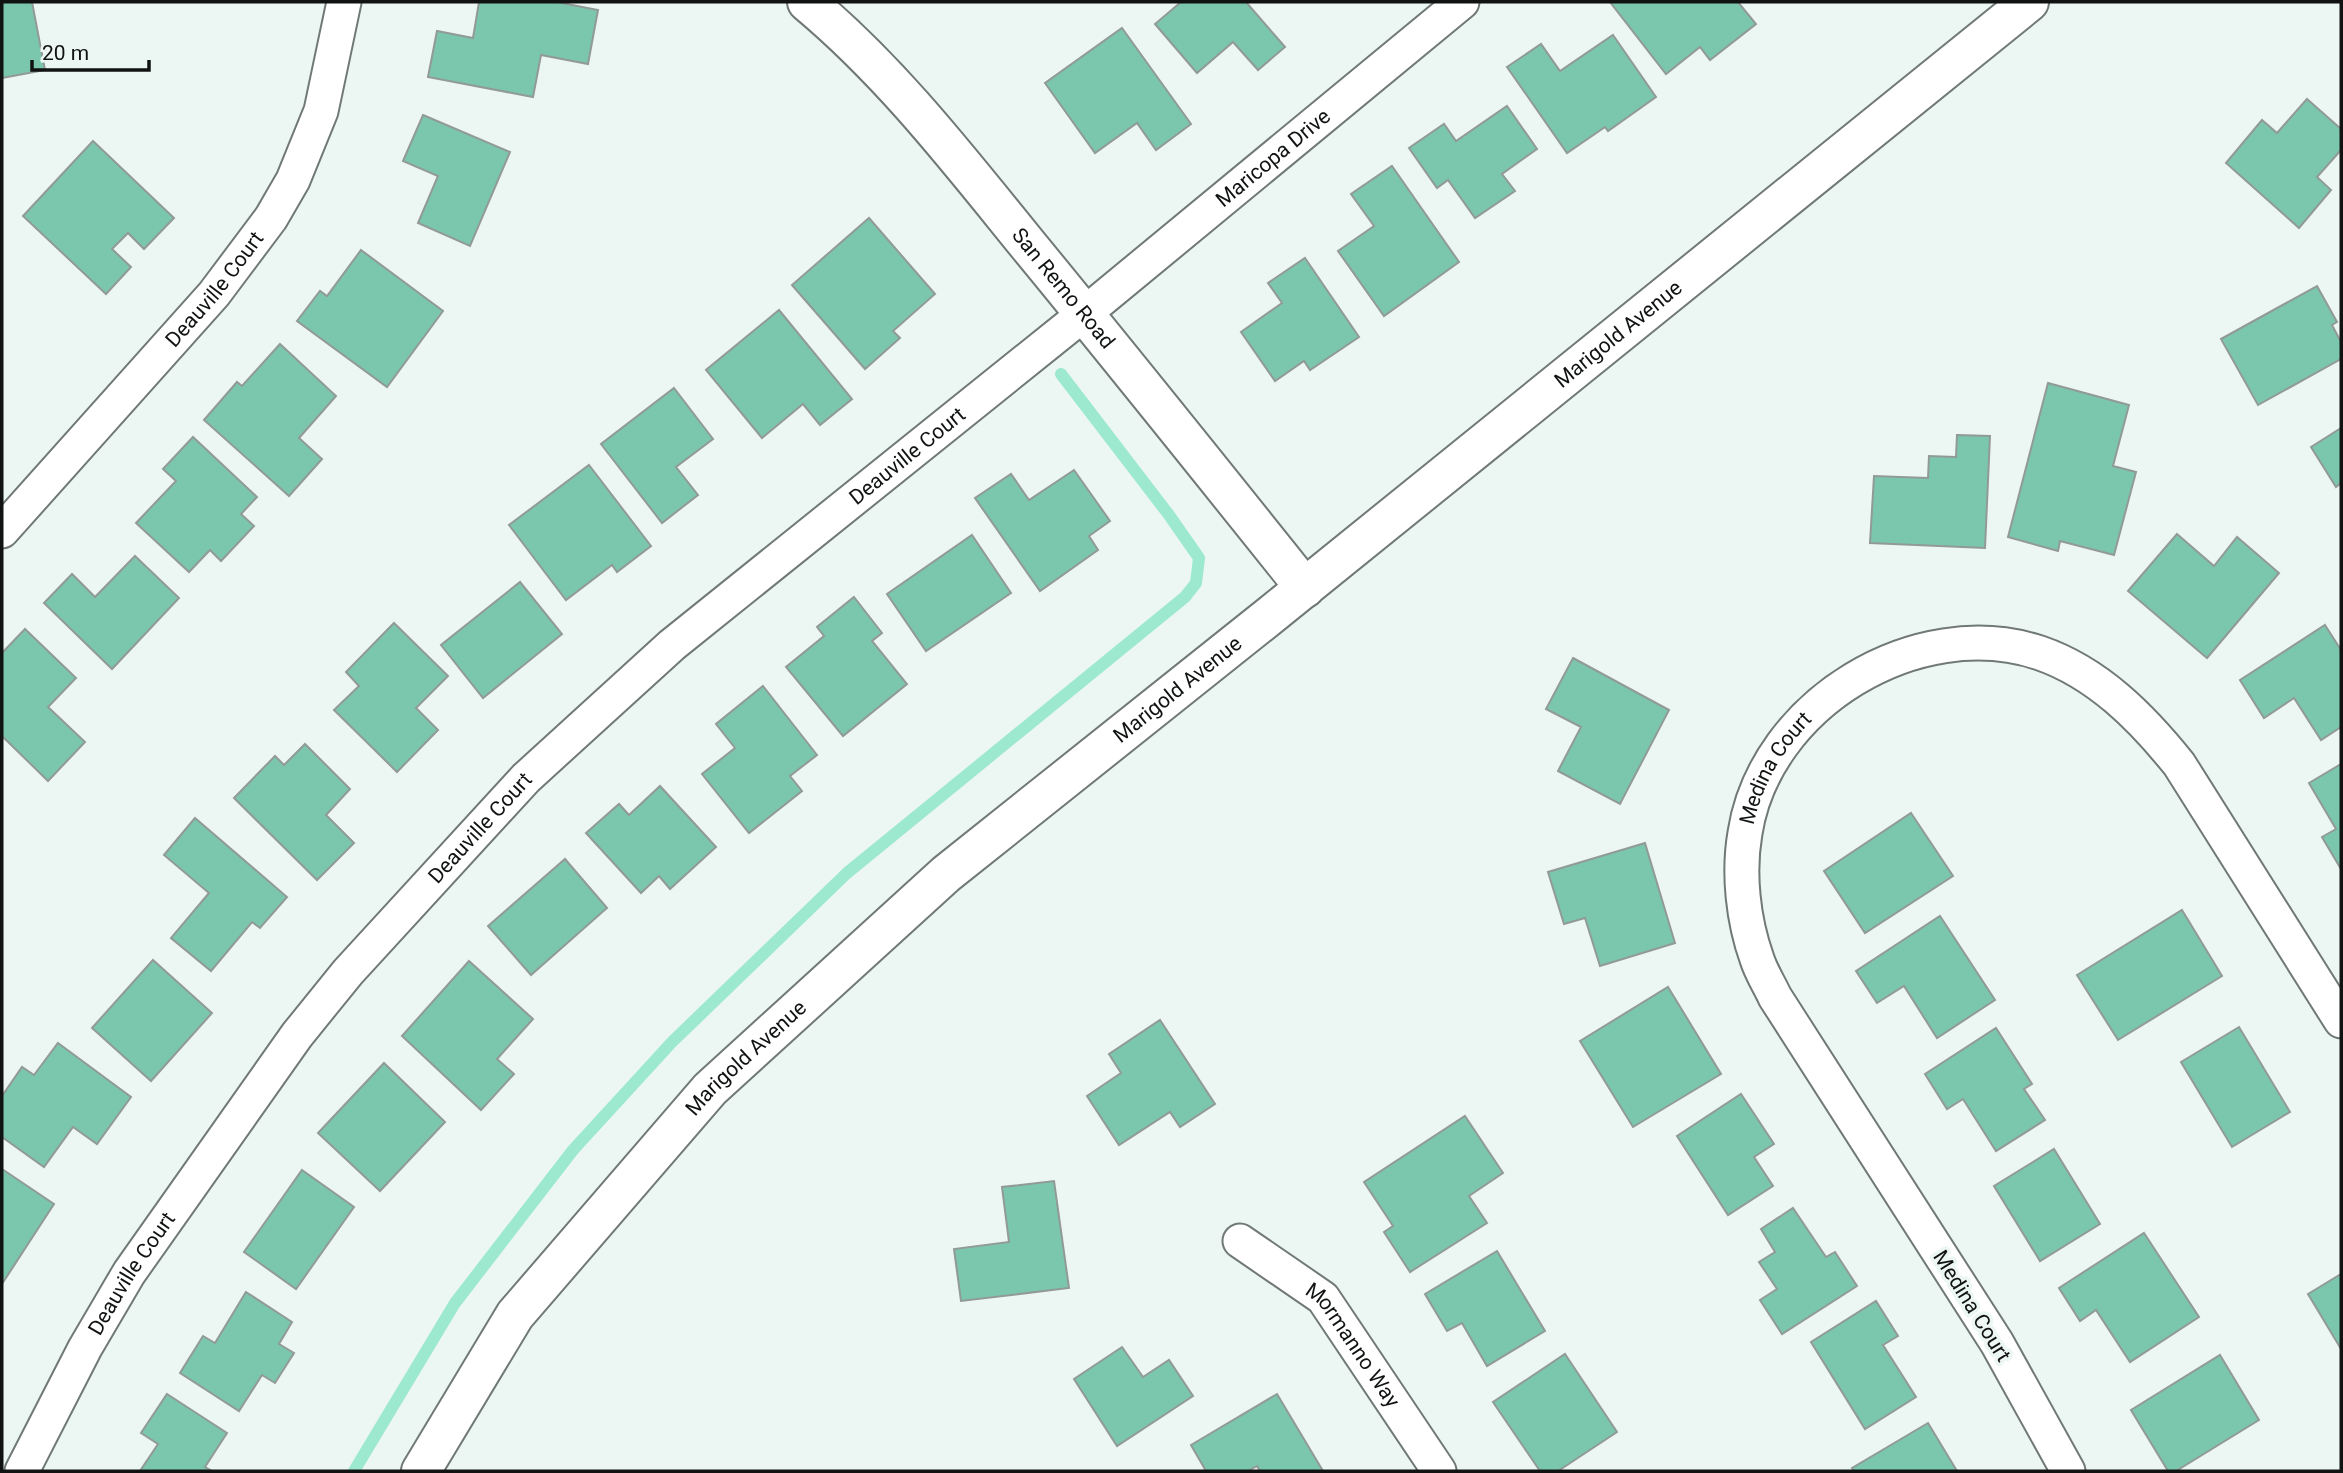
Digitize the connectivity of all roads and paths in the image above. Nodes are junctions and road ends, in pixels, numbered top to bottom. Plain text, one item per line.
1 (344, 2) edge
2 (807, 2) edge
3 (1462, 2) edge
4 (2029, 2) edge
5 (1084, 314) junction
6 (2, 531) edge
7 (1305, 588) junction
8 (2341, 1021) edge
9 (1240, 1241) dead end
10 (22, 1471) edge
11 (421, 1471) edge
12 (1439, 1471) edge
13 (2068, 1471) edge

1 - 6 street, Deauville Court
2 - 5 main road, San Remo Road
3 - 5 street, Maricopa Drive
4 - 7 main road, Marigold Avenue
5 - 7 main road, San Remo Road
5 - 10 street, Deauville Court
7 - 11 main road, Marigold Avenue
8 - 13 street, Medina Court
9 - 12 street, Mormanno Way

